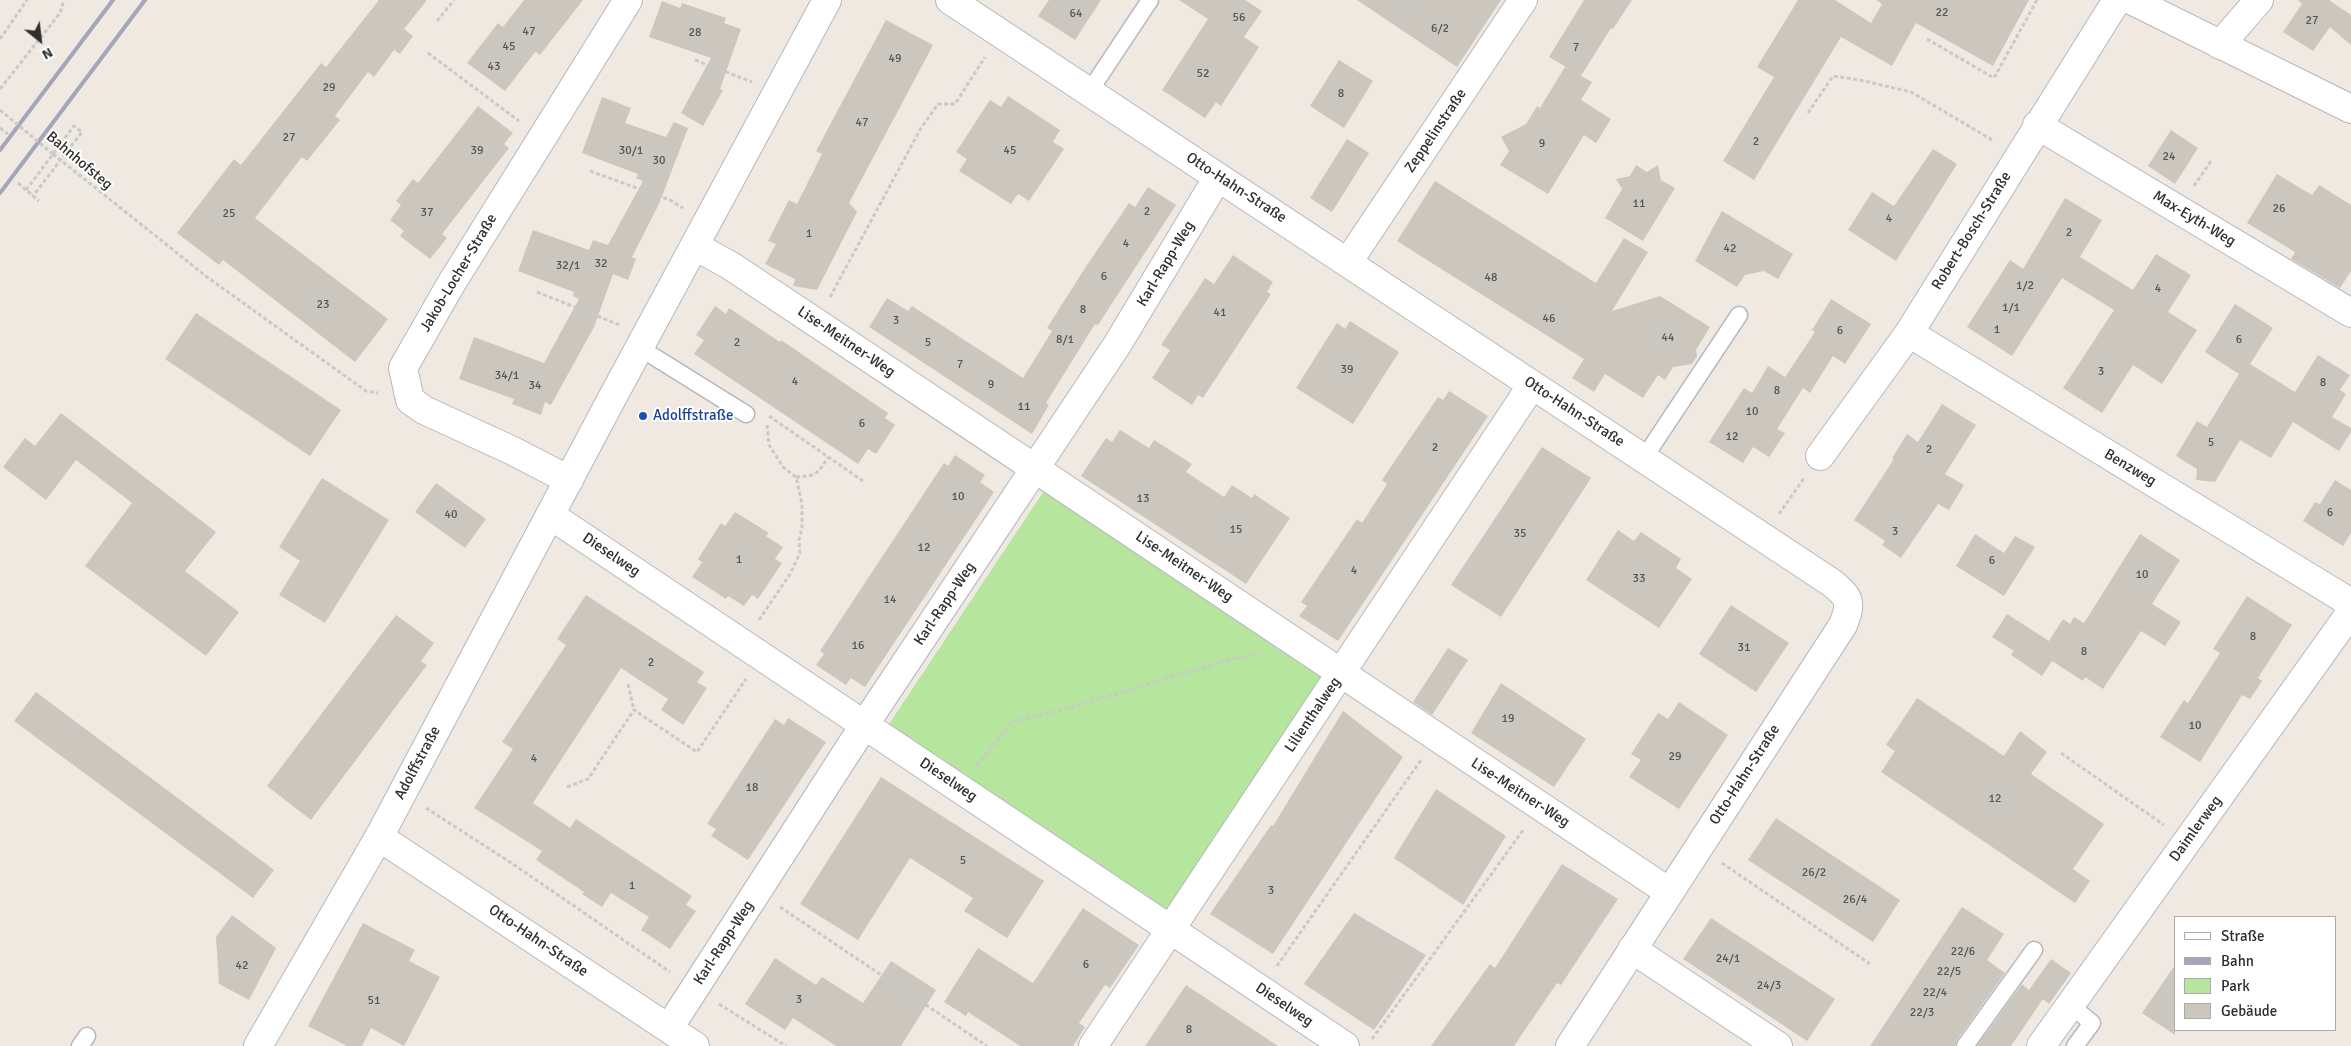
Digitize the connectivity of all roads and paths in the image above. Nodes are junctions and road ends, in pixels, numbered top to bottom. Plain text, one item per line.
1 (27, 0) edge
2 (64, 0) edge
3 (454, 0) edge
4 (628, 0) edge
5 (827, 0) edge
6 (1150, 0) edge
7 (1416, 0) edge
8 (1523, 0) edge
9 (2036, 0) edge
10 (2117, 0) edge
11 (2130, 0) edge
12 (2259, 0) edge
13 (966, 4) edge
14 (437, 21) dead end
15 (1400, 23) dead end
16 (1000, 33) junction
17 (0, 39) edge
18 (1927, 39) dead end
19 (2220, 44) junction
20 (428, 53) dead end
21 (695, 60) dead end
22 (0, 89) edge
23 (778, 92) junction
24 (1090, 92) junction
25 (2351, 109) edge
26 (0, 110) edge
27 (1808, 113) dead end
28 (2037, 125) junction
29 (0, 128) edge
30 (8, 134) dead end
31 (542, 138) junction
32 (53, 154) junction
33 (2019, 155) junction
34 (590, 170) dead end
35 (1218, 177) junction
36 (18, 183) dead end
37 (26, 190) junction
38 (34, 196) junction
39 (39, 201) dead end
40 (708, 222) junction
41 (695, 246) junction
42 (1348, 262) junction
43 (537, 292) dead end
44 (2351, 314) edge
45 (1739, 315) dead end
46 (816, 322) junction
47 (1909, 333) junction
48 (644, 342) junction
49 (1532, 385) junction
50 (410, 400) junction
51 (746, 414) dead end
52 (766, 414) dead end
53 (1820, 456) joint
54 (828, 457) dead end
55 (1644, 458) junction
56 (1036, 469) junction
57 (796, 477) junction
58 (569, 480) junction
59 (550, 515) junction
60 (1763, 537) junction
61 (2351, 603) edge
62 (2351, 612) edge
63 (1289, 638) junction
64 (752, 649) junction
65 (1341, 673) junction
66 (628, 684) dead end
67 (634, 710) junction
68 (865, 724) junction
69 (1436, 738) junction
70 (2061, 753) dead end
71 (567, 787) dead end
72 (959, 788) junction
73 (401, 795) junction
74 (1541, 806) junction
75 (379, 837) junction
76 (2187, 841) junction
77 (1698, 847) junction
78 (1669, 892) junction
79 (778, 905) dead end
80 (1170, 929) junction
81 (1632, 949) junction
82 (2034, 950) dead end
83 (1870, 964) dead end
84 (1278, 965) dead end
85 (694, 988) junction
86 (2070, 1005) junction
87 (668, 1028) junction
88 (258, 1046) edge
89 (696, 1046) edge
90 (786, 1046) edge
91 (987, 1046) edge
92 (1093, 1046) edge
93 (1345, 1046) edge
94 (1367, 1046) edge
95 (1570, 1046) edge
96 (1778, 1046) edge
97 (1965, 1046) edge
98 (2041, 1046) edge
99 (2075, 1046) edge

1 - 17 path
2 - 22 path
3 - 14 path
4 - 31 street, Jakob-Locher-Straße
5 - 23 street, Adolffstraße
6 - 24 lane
7 - 15 path
8 - 42 street, Zeppelinstraße
9 - 18 path
10 - 28 street, Robert-Bosch-Straße
11 - 19 street
12 - 19 street
13 - 16 street, Otto-Hahn-Straße
16 - 24 street, Otto-Hahn-Straße
16 - 46 path
19 - 25 street
20 - 31 path
21 - 23 path
23 - 40 street, Adolffstraße
24 - 35 street, Otto-Hahn-Straße
26 - 32 path, Bahnhofsteg, bridge
27 - 33 path
28 - 33 street, Robert-Bosch-Straße
28 - 44 street, Max-Eyth-Weg
29 - 30 path
31 - 50 street, Jakob-Locher-Straße
32 - 37 path
32 - 38 path
32 - 50 path, Bahnhofsteg
33 - 47 street, Robert-Bosch-Straße
34 - 40 path
35 - 42 street, Otto-Hahn-Straße
35 - 56 street, Karl-Rapp-Weg
36 - 37 path
37 - 38 path
38 - 39 path
40 - 41 street, Adolffstraße
41 - 46 street, Lise-Meitner-Weg
41 - 48 street, Adolffstraße
42 - 49 street, Otto-Hahn-Straße
43 - 48 path
45 - 55 lane
46 - 56 street, Lise-Meitner-Weg
47 - 53 street, Robert-Bosch-Straße
47 - 61 street, Benzweg
48 - 51 lane
48 - 58 street, Adolffstraße
49 - 55 street, Otto-Hahn-Straße
49 - 65 street, Lilienthalweg
50 - 58 street
52 - 57 path
53 - 60 path
54 - 57 path
55 - 60 street, Otto-Hahn-Straße
56 - 63 street, Lise-Meitner-Weg
56 - 68 street, Karl-Rapp-Weg
57 - 64 path
58 - 59 street, Adolffstraße
59 - 64 street, Dieselweg
59 - 73 street, Adolffstraße
60 - 77 street, Otto-Hahn-Straße
62 - 76 street, Daimlerweg
63 - 65 street, Lise-Meitner-Weg
63 - 72 path
64 - 67 path
64 - 68 street, Dieselweg
65 - 69 street, Lise-Meitner-Weg
65 - 80 street, Lilienthalweg
66 - 67 path
67 - 71 path
68 - 72 street, Dieselweg
68 - 85 street, Karl-Rapp-Weg
69 - 74 street, Lise-Meitner-Weg
69 - 84 path
70 - 76 path
72 - 80 street, Dieselweg
73 - 75 street, Adolffstraße
73 - 85 path
74 - 78 street, Lise-Meitner-Weg
74 - 94 path
75 - 87 street, Otto-Hahn-Straße
75 - 88 street, Adolffstraße
76 - 86 street, Daimlerweg
77 - 78 street, Otto-Hahn-Straße
77 - 83 path
78 - 81 street, Otto-Hahn-Straße
79 - 91 path
80 - 92 street, Lilienthalweg
80 - 93 street, Dieselweg
81 - 95 street, Otto-Hahn-Straße
81 - 96 street
82 - 97 lane
85 - 87 street, Karl-Rapp-Weg
85 - 90 path
86 - 98 street, Daimlerweg
86 - 99 lane
87 - 89 street, Otto-Hahn-Straße

